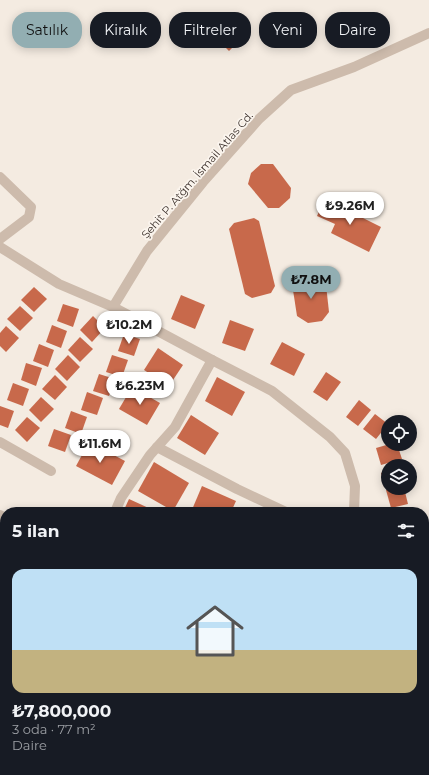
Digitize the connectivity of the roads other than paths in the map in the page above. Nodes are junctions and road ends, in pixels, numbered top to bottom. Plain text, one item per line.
1 (429, 33) edge
2 (0, 177) edge
3 (0, 238) edge
4 (0, 247) edge
5 (113, 307) junction
6 (212, 360) junction
7 (0, 442) edge
8 (157, 447) junction
9 (51, 471) dead end
10 (118, 507) edge
11 (275, 507) edge
12 (354, 507) edge

1 - 5 street, Şehit P. Atğm. İsmail Atlas Cd.
2 - 3 street
4 - 5 street
5 - 6 street
6 - 8 street
6 - 12 street
7 - 9 street
8 - 10 street
8 - 11 street

